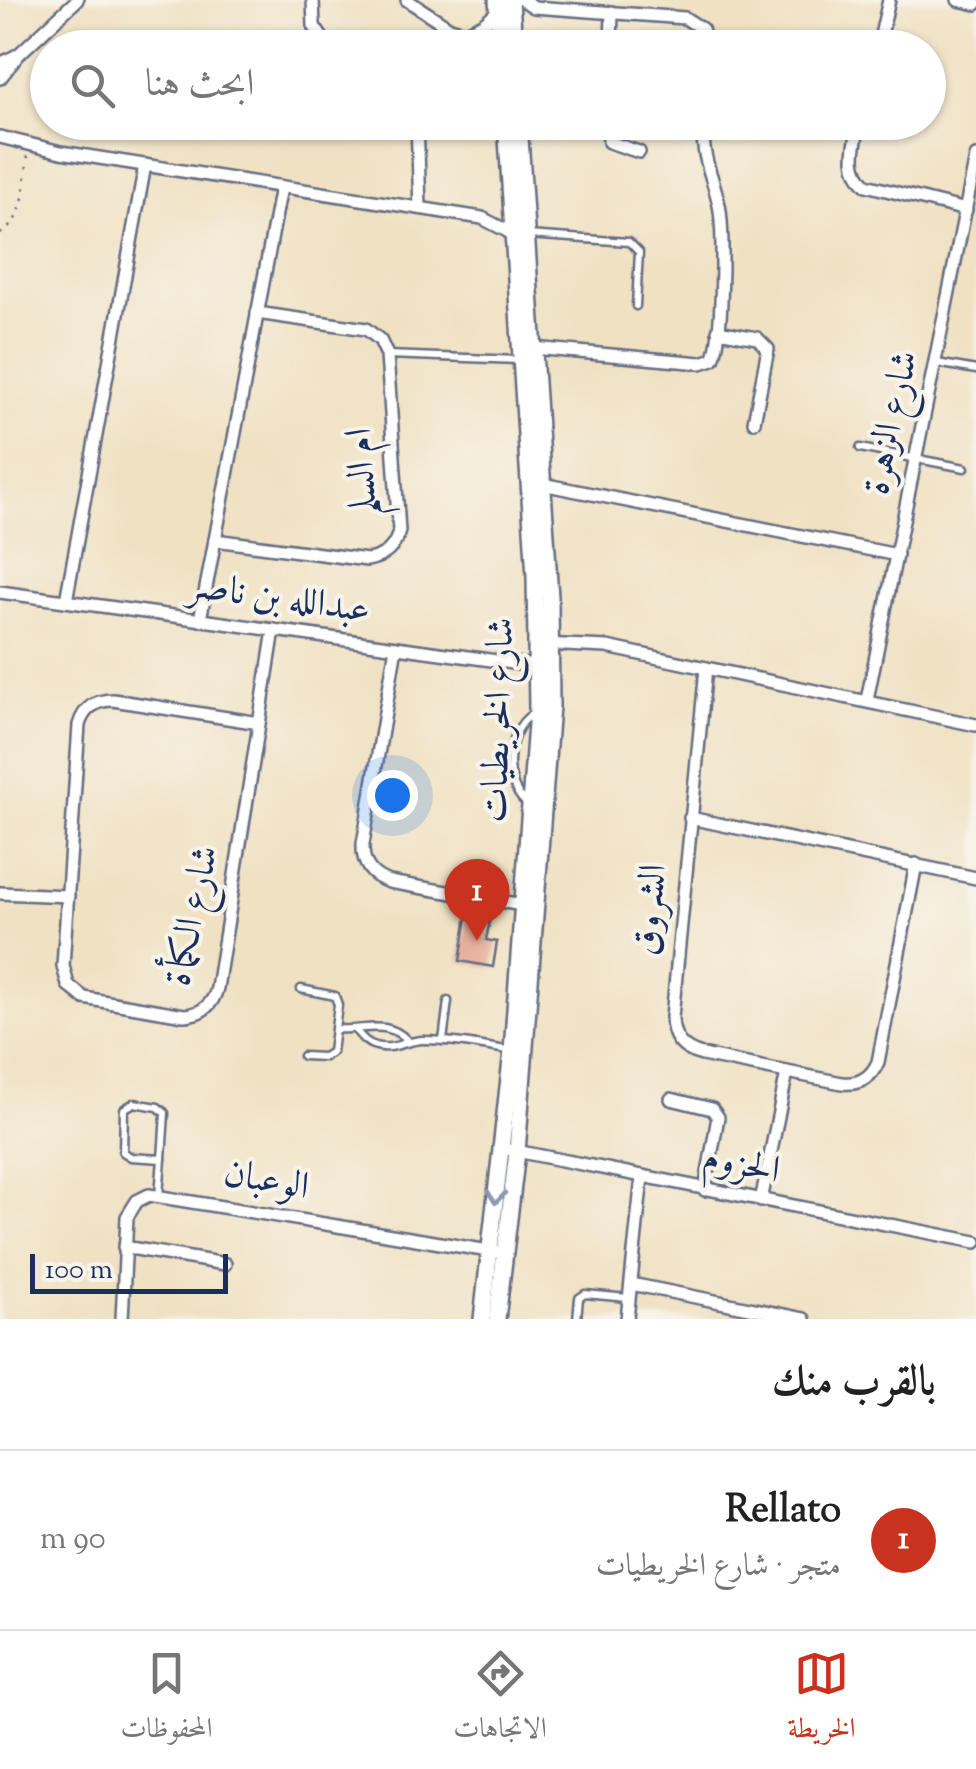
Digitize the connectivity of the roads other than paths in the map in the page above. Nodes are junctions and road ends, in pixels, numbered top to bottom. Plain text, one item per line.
1 (78, 0) edge
2 (313, 0) edge
3 (407, 0) edge
4 (889, 0) edge
5 (958, 0) edge
6 (528, 3) edge
7 (502, 4) edge
8 (976, 4) edge
9 (612, 12) junction
10 (512, 23) junction
11 (45, 30) edge
12 (317, 30) edge
13 (460, 30) edge
14 (470, 30) edge
15 (500, 30) edge
16 (513, 30) edge
17 (612, 30) edge
18 (702, 30) edge
19 (882, 30) edge
20 (30, 44) edge
21 (19, 54) junction
22 (0, 64) edge
23 (0, 78) edge
24 (0, 136) edge
25 (418, 140) edge
26 (507, 140) edge
27 (519, 140) edge
28 (610, 140) edge
29 (704, 140) edge
30 (857, 140) edge
31 (639, 152) dead end
32 (976, 158) edge
33 (145, 165) junction
34 (280, 186) junction
35 (510, 201) junction
36 (420, 208) junction
37 (966, 210) junction
38 (482, 218) junction
39 (519, 234) junction
40 (636, 306) dead end
41 (257, 313) junction
42 (718, 331) junction
43 (533, 348) junction
44 (386, 355) junction
45 (520, 360) junction
46 (937, 362) junction
47 (976, 370) edge
48 (754, 422) dead end
49 (860, 448) dead end
50 (917, 458) junction
51 (965, 468) dead end
52 (542, 484) junction
53 (215, 540) junction
54 (897, 555) junction
55 (0, 592) edge
56 (66, 601) junction
57 (200, 620) junction
58 (274, 630) junction
59 (544, 644) junction
60 (396, 647) junction
61 (544, 667) junction
62 (706, 668) junction
63 (867, 700) junction
64 (538, 710) junction
65 (259, 722) junction
66 (976, 724) edge
67 (532, 809) junction
68 (690, 818) junction
69 (916, 864) junction
70 (976, 878) edge
71 (0, 893) edge
72 (68, 896) junction
73 (530, 906) junction
74 (301, 989) dead end
75 (448, 1000) dead end
76 (336, 1030) junction
77 (357, 1032) junction
78 (407, 1040) junction
79 (443, 1041) junction
80 (512, 1051) junction
81 (303, 1056) dead end
82 (787, 1072) junction
83 (671, 1099) dead end
84 (509, 1150) junction
85 (162, 1159) junction
86 (642, 1177) junction
87 (704, 1190) junction
88 (158, 1195) junction
89 (761, 1201) junction
90 (973, 1244) edge
91 (124, 1246) junction
92 (498, 1252) junction
93 (226, 1264) dead end
94 (630, 1291) junction
95 (752, 1314) edge
96 (122, 1319) edge
97 (482, 1319) edge
98 (497, 1319) edge
99 (577, 1319) edge
100 (626, 1319) edge
101 (804, 1319) edge

1 - 11 street
2 - 12 street
3 - 13 street
4 - 19 street
5 - 8 street
6 - 9 street
6 - 10 street
7 - 10 street
7 - 14 street
7 - 15 street
9 - 17 street
9 - 18 street
10 - 16 street
20 - 21 street
21 - 22 street
21 - 23 street
24 - 33 street
25 - 36 street
26 - 35 street, شارع الخريطيات
27 - 39 street, شارع الخريطيات
28 - 31 street
29 - 42 street
30 - 37 street
32 - 37 street, شارع الزهرة
33 - 34 street
33 - 56 street
34 - 36 street
34 - 41 street
35 - 38 street
35 - 39 street, شارع الخريطيات
36 - 38 street
37 - 46 street, شارع الزهرة
38 - 39 street
39 - 40 lane
39 - 43 street, شارع الخريطيات
39 - 45 street, شارع الخريطيات
41 - 44 street
41 - 53 street
42 - 43 street
42 - 48 street
43 - 52 street, شارع الخريطيات
44 - 45 lane
44 - 53 street, ام السلم
45 - 59 street, شارع الخريطيات
46 - 47 lane
46 - 50 street, شارع الزهرة
49 - 50 lane
50 - 51 lane
50 - 54 street, شارع الزهرة
52 - 54 street
52 - 59 street, شارع الخريطيات
53 - 57 street
54 - 63 street, شارع الزهرة
55 - 56 street, عبدالله بن ناصر
56 - 57 street, عبدالله بن ناصر
57 - 58 street, عبدالله بن ناصر
58 - 60 street, عبدالله بن ناصر
58 - 65 street, شارع الكمأة
59 - 61 street, شارع الخريطيات
59 - 62 street
60 - 61 street, عبدالله بن ناصر
60 - 73 street
61 - 64 street, شارع الخريطيات
61 - 73 street, شارع الخريطيات
62 - 63 street
62 - 68 street, الشروق
63 - 66 street
64 - 67 street, شارع الخريطيات
64 - 67 lane
65 - 72 street, شارع الكمأة
65 - 72 street, شارع الكمأة
67 - 73 street, شارع الخريطيات
68 - 69 street
68 - 82 street, الشروق
69 - 70 street
69 - 82 street, الشروق
71 - 72 street
73 - 80 street, شارع الخريطيات
73 - 84 street, شارع الخريطيات
74 - 76 lane
75 - 79 lane
76 - 77 lane
76 - 81 lane
77 - 78 lane
77 - 78 lane
78 - 79 lane
79 - 80 lane
80 - 84 street, شارع الخريطيات
82 - 89 street
83 - 87 street
84 - 86 street, الحزوم
84 - 92 street, شارع الخريطيات
85 - 85 lane
85 - 88 lane
86 - 87 street, الحزوم
86 - 94 street
87 - 89 street, الحزوم
88 - 91 street
88 - 92 street, الوعبان
89 - 90 street, الحزوم
91 - 93 street
91 - 96 street
92 - 97 street, شارع الخريطيات
92 - 98 street, شارع الخريطيات
94 - 95 street
94 - 99 lane
94 - 100 street
95 - 101 street

